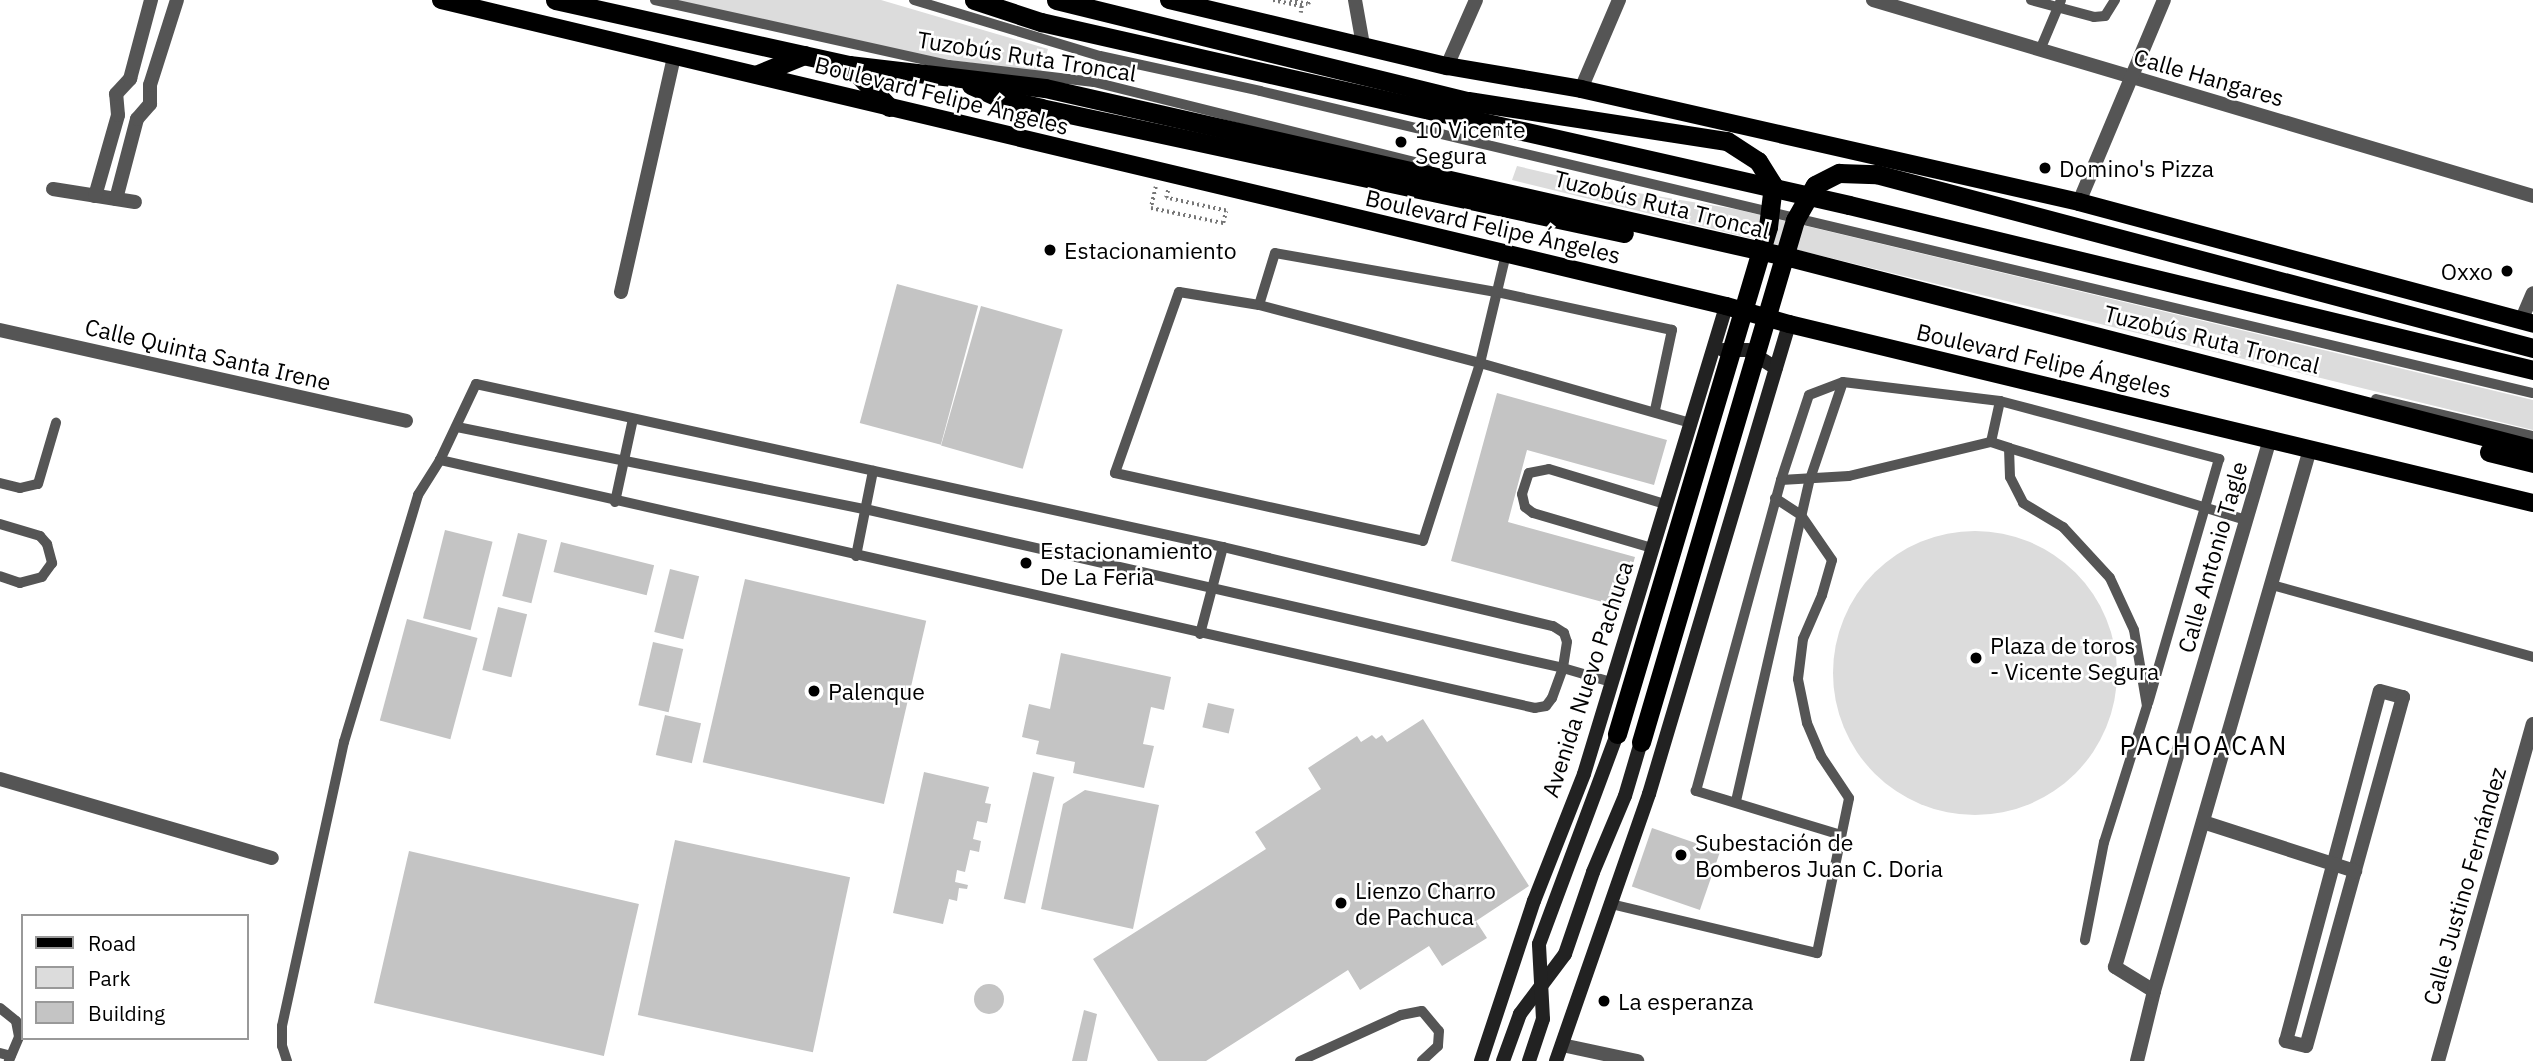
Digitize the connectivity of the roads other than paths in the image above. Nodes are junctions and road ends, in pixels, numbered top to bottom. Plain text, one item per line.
1 (151, 0) edge
2 (177, 0) edge
3 (441, 0) edge
4 (555, 0) edge
5 (654, 0) edge
6 (914, 0) edge
7 (974, 0) edge
8 (1056, 0) edge
9 (1354, 0) edge
10 (1476, 0) edge
11 (1619, 0) edge
12 (1873, 0) edge
13 (2031, 0) edge
14 (2115, 0) edge
15 (2164, 0) edge
16 (1174, 1) edge
17 (2060, 4) edge
18 (1363, 45) junction
19 (2040, 50) junction
20 (804, 55) junction
21 (674, 56) junction
22 (849, 65) junction
23 (1447, 66) junction
24 (758, 74) junction
25 (951, 77) junction
26 (2131, 77) junction
27 (130, 79) junction
28 (150, 85) junction
29 (1581, 89) junction
30 (889, 107) junction
31 (118, 115) junction
32 (137, 119) junction
33 (53, 189) dead end
34 (95, 196) junction
35 (2533, 196) edge
36 (116, 199) junction
37 (135, 202) dead end
38 (2079, 202) junction
39 (1768, 227) junction
40 (1793, 230) junction
41 (1506, 254) junction
42 (621, 292) dead end
43 (1496, 292) junction
44 (2533, 293) edge
45 (1259, 305) junction
46 (1726, 306) junction
47 (2527, 323) edge
48 (1790, 324) junction
49 (0, 330) edge
50 (2533, 348) edge
51 (1712, 352) junction
52 (1480, 363) junction
53 (1776, 368) junction
54 (2533, 370) edge
55 (1843, 382) junction
56 (2533, 393) edge
57 (2000, 401) junction
58 (1655, 411) junction
59 (633, 419) junction
60 (406, 421) dead end
61 (56, 423) dead end
62 (1690, 423) junction
63 (457, 427) junction
64 (2533, 436) edge
65 (2270, 439) junction
66 (1991, 442) junction
67 (2009, 448) junction
68 (2310, 449) junction
69 (2533, 449) edge
70 (440, 460) junction
71 (622, 462) junction
72 (2533, 463) edge
73 (873, 471) junction
74 (1810, 479) junction
75 (1781, 480) junction
76 (0, 483) edge
77 (1776, 498) junction
78 (615, 502) junction
79 (2533, 503) edge
80 (1665, 504) junction
81 (2205, 508) junction
82 (865, 509) junction
83 (1801, 515) junction
84 (2246, 520) junction
85 (0, 524) edge
86 (1223, 547) junction
87 (1652, 548) junction
88 (856, 556) junction
89 (0, 576) edge
90 (2272, 585) junction
91 (1212, 588) junction
92 (1200, 634) junction
93 (2533, 657) edge
94 (1563, 668) junction
95 (1611, 682) junction
96 (2147, 706) junction
97 (2533, 724) edge
98 (1617, 734) joint
99 (1641, 741) joint
100 (2364, 750) junction
101 (2387, 756) junction
102 (0, 779) edge
103 (1736, 802) junction
104 (2203, 822) junction
105 (1841, 835) junction
106 (272, 858) dead end
107 (2334, 864) junction
108 (2355, 871) junction
109 (1611, 904) junction
110 (2085, 940) dead end
111 (1541, 985) junction
112 (2154, 991) junction
113 (0, 1008) edge
114 (1562, 1045) junction
115 (0, 1053) edge
116 (10, 1058) edge
117 (287, 1061) edge
118 (1300, 1061) edge
119 (1422, 1061) edge
120 (1481, 1061) edge
121 (1503, 1061) edge
122 (1529, 1061) edge
123 (1556, 1061) edge
124 (1637, 1061) edge
125 (2137, 1061) edge
126 (2438, 1061) edge

1 - 27 street
2 - 28 street
3 - 21 main road, Boulevard Felipe Ángeles
4 - 20 highway, Boulevard Felipe Ángeles
5 - 64 lane, Tuzobús Ruta Troncal
6 - 56 lane, Tuzobús Ruta Troncal
7 - 54 highway
8 - 39 highway
9 - 18 street
10 - 23 street
11 - 29 street
12 - 19 street, Calle Hangares
13 - 17 lane
14 - 17 lane
15 - 26 street
16 - 18 main road
17 - 19 lane
18 - 23 main road
19 - 26 street, Calle Hangares
20 - 22 highway, Boulevard Felipe Ángeles
20 - 24 highway
21 - 24 main road, Boulevard Felipe Ángeles
21 - 42 street
22 - 25 highway, Boulevard Felipe Ángeles
22 - 30 highway
23 - 29 main road
24 - 30 main road, Boulevard Felipe Ángeles
25 - 39 highway
25 - 69 highway, Boulevard Felipe Ángeles
26 - 35 street, Calle Hangares
26 - 38 street
27 - 28 street
27 - 31 street
28 - 32 street
29 - 38 main road
30 - 41 main road, Boulevard Felipe Ángeles
31 - 32 street
31 - 34 street
32 - 36 street
33 - 34 street
34 - 36 street
36 - 37 street
38 - 47 main road
39 - 98 highway
40 - 50 highway
40 - 72 highway
40 - 99 highway
41 - 43 lane
41 - 46 main road, Boulevard Felipe Ángeles
43 - 45 lane
43 - 52 lane
43 - 58 lane
44 - 47 street
45 - 52 lane
45 - 52 lane
46 - 48 main road, Boulevard Felipe Ángeles
46 - 51 main road, Avenida Nuevo Pachuca
48 - 53 main road
48 - 65 main road, Boulevard Felipe Ángeles
49 - 60 street, Calle Quinta Santa Irene
51 - 53 main road
51 - 62 main road, Avenida Nuevo Pachuca
52 - 58 lane
53 - 109 main road
55 - 57 lane
55 - 74 lane
55 - 75 lane
57 - 66 lane
57 - 81 lane
58 - 62 lane
59 - 63 lane
59 - 71 lane
59 - 73 lane
61 - 76 lane
62 - 80 main road, Avenida Nuevo Pachuca
63 - 70 lane
63 - 71 lane
65 - 68 main road, Boulevard Felipe Ángeles
65 - 84 street, Calle Antonio Tagle
66 - 67 lane
66 - 74 lane
67 - 81 lane
67 - 96 lane
68 - 79 main road, Boulevard Felipe Ángeles
68 - 90 street
70 - 78 lane
70 - 117 lane
71 - 78 lane
71 - 82 lane
73 - 82 lane
73 - 86 lane
74 - 75 lane
74 - 83 lane
75 - 77 lane
77 - 83 lane
77 - 103 lane
78 - 88 lane
80 - 87 main road, Avenida Nuevo Pachuca
80 - 87 lane
81 - 84 lane
81 - 96 lane
82 - 88 lane
82 - 91 lane
83 - 103 lane
83 - 105 lane
84 - 112 street, Calle Antonio Tagle
85 - 89 lane
86 - 91 lane
86 - 94 lane
87 - 95 main road, Avenida Nuevo Pachuca
88 - 92 lane
90 - 93 lane
90 - 104 street
91 - 92 lane
91 - 94 lane
92 - 94 lane
94 - 95 lane
95 - 120 main road, Avenida Nuevo Pachuca
96 - 110 lane
97 - 126 street, Calle Justino Fernández
98 - 111 main road
99 - 111 main road
100 - 101 street
100 - 101 street
100 - 107 street
101 - 108 street
102 - 106 street
103 - 105 lane
104 - 107 street
104 - 112 street
105 - 109 lane
107 - 108 street
107 - 108 street
109 - 114 main road
111 - 121 main road
111 - 122 main road
112 - 125 street
113 - 116 lane
114 - 123 main road
114 - 124 street
115 - 116 lane
118 - 119 lane

